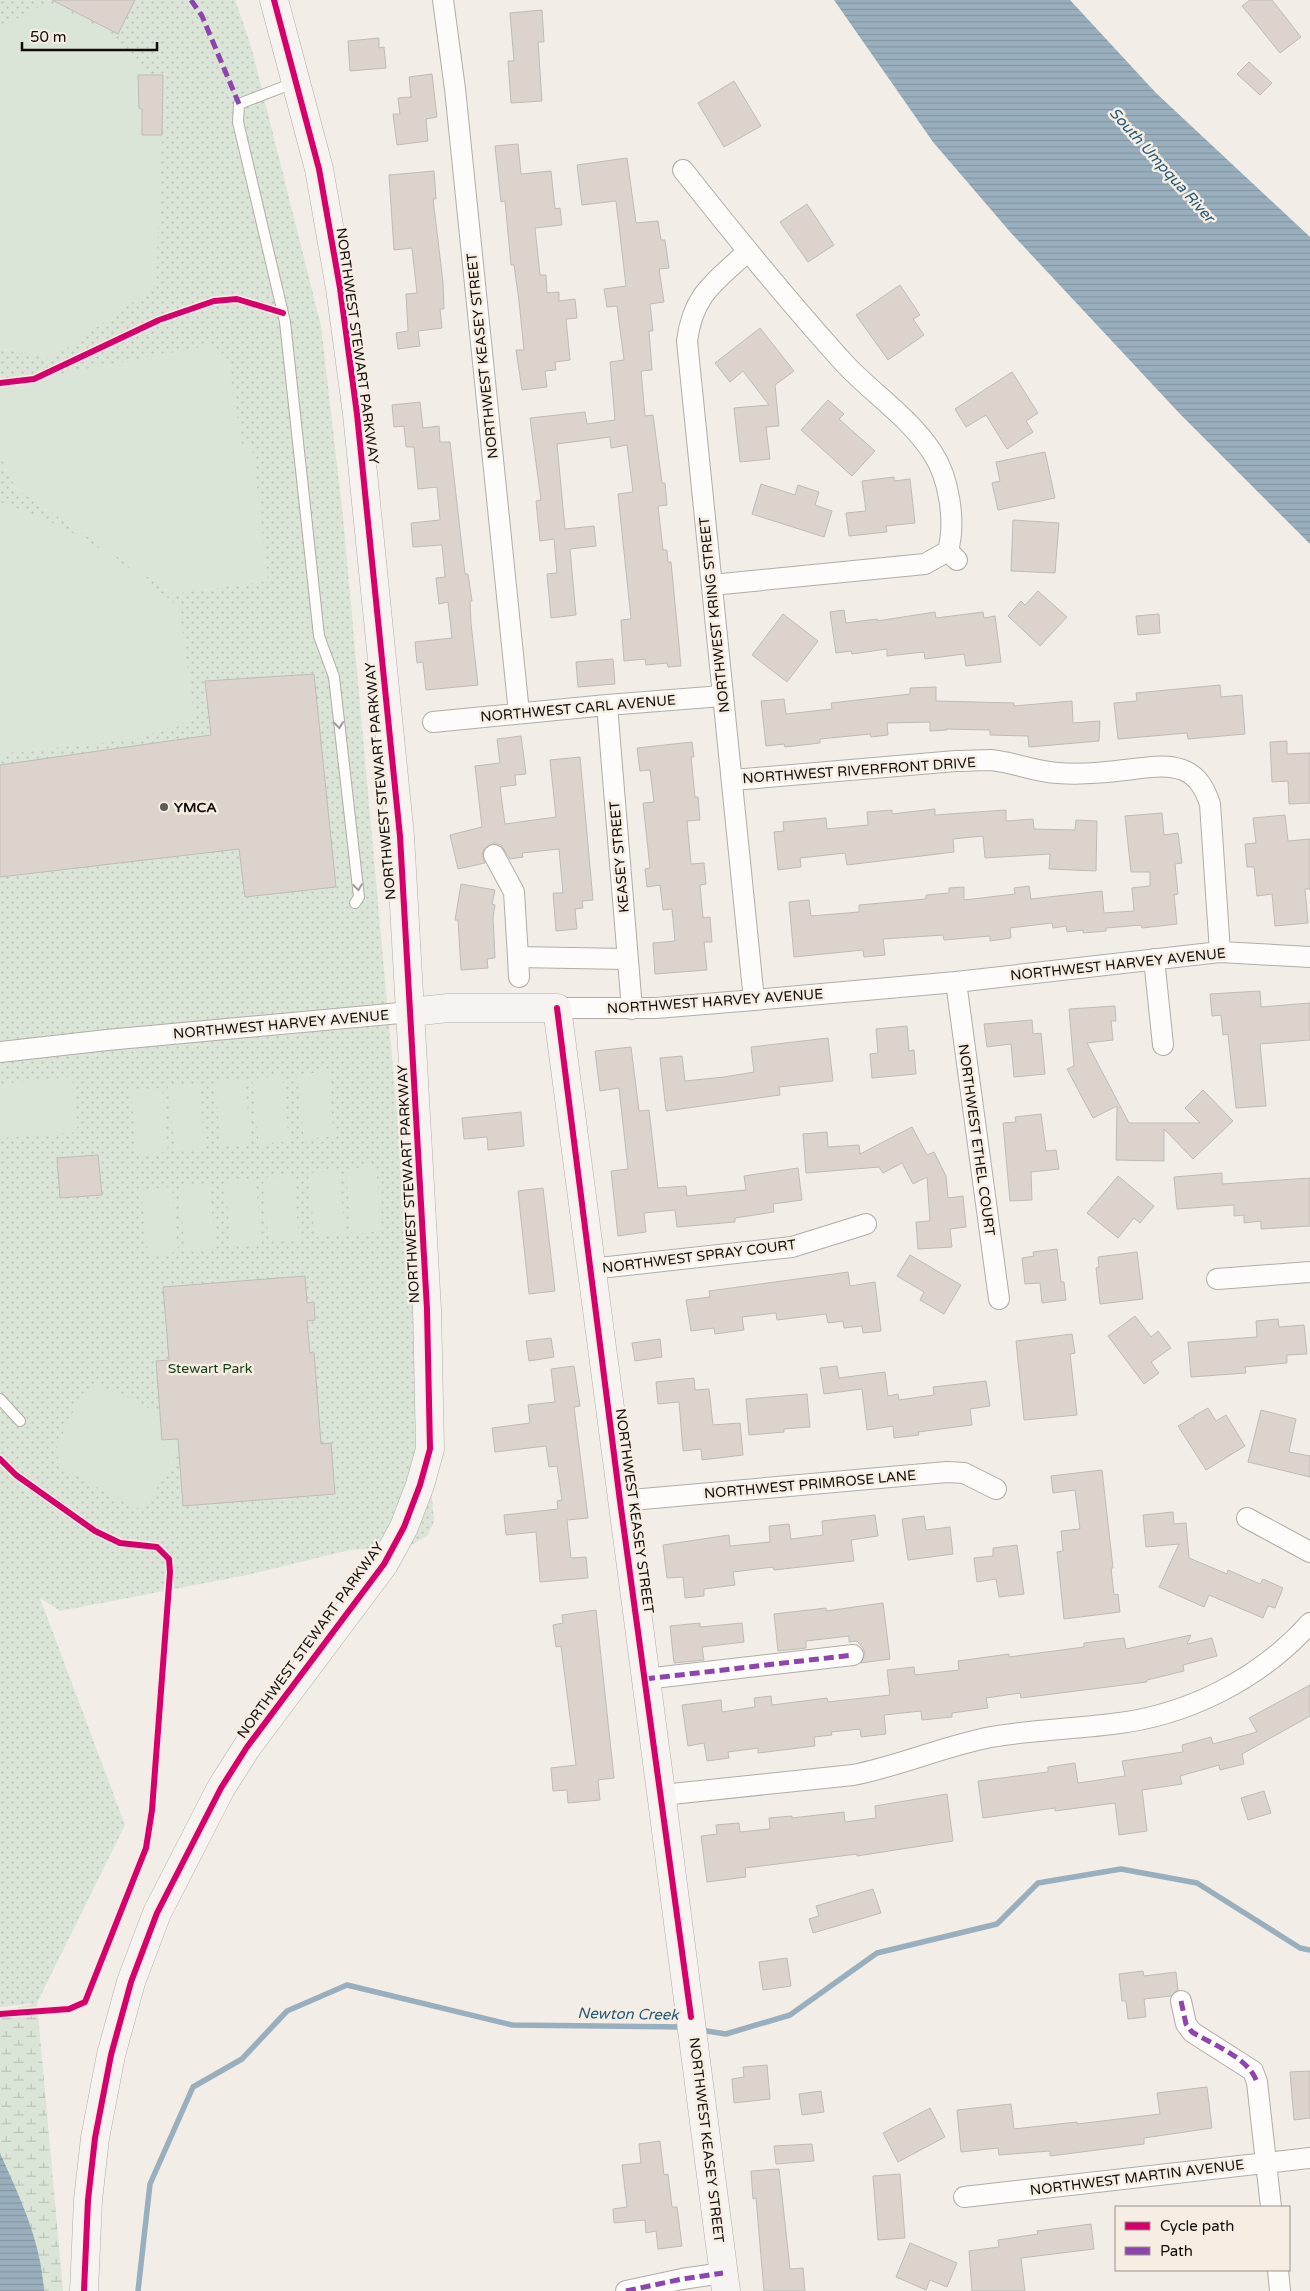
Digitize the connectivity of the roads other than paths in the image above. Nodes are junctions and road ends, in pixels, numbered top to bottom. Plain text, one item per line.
1 (274, 0) edge
2 (443, 0) edge
3 (296, 81) junction
4 (683, 170) dead end
5 (747, 252) junction
6 (712, 585) junction
7 (722, 696) junction
8 (606, 704) junction
9 (518, 713) junction
10 (433, 722) dead end
11 (733, 780) junction
12 (494, 855) dead end
13 (355, 903) dead end
14 (1220, 952) junction
15 (1310, 957) edge
16 (627, 959) junction
17 (1154, 959) junction
18 (956, 982) junction
19 (754, 1000) junction
20 (557, 1008) junction
21 (632, 1008) junction
22 (411, 1012) junction
23 (1163, 1045) dead end
24 (0, 1052) edge
25 (866, 1224) dead end
26 (590, 1269) junction
27 (1310, 1272) edge
28 (1217, 1279) dead end
29 (999, 1299) dead end
30 (0, 1399) edge
31 (20, 1421) dead end
32 (996, 1489) dead end
33 (620, 1501) junction
34 (1247, 1518) dead end
35 (1310, 1552) edge
36 (1310, 1623) edge
37 (853, 1655) dead end
38 (645, 1679) junction
39 (662, 1795) junction
40 (1181, 2001) dead end
41 (1310, 2158) edge
42 (1266, 2162) junction
43 (964, 2197) dead end
44 (1271, 2206) edge
45 (1278, 2271) edge
46 (724, 2282) edge
47 (84, 2291) edge
48 (626, 2291) edge
49 (1280, 2291) edge

1 - 3 main road, NORTHWEST STEWART PARKWAY
2 - 9 street, NORTHWEST KEASEY STREET
3 -> 13 lane
3 - 22 main road, NORTHWEST STEWART PARKWAY
4 - 5 street
5 - 6 street, NORTHWEST KRING STREET
5 - 6 street
6 - 7 street, NORTHWEST KRING STREET
7 - 8 street, NORTHWEST CARL AVENUE
7 - 11 street, NORTHWEST KRING STREET
8 - 9 street, NORTHWEST CARL AVENUE
8 - 16 street, KEASEY STREET
9 - 10 street, NORTHWEST CARL AVENUE
11 - 14 street, NORTHWEST RIVERFRONT DRIVE
11 - 19 street, NORTHWEST KRING STREET
12 - 16 street
14 - 15 street, NORTHWEST HARVEY AVENUE
14 - 17 street, NORTHWEST HARVEY AVENUE
16 - 21 street, KEASEY STREET
17 - 18 street, NORTHWEST HARVEY AVENUE
17 - 23 street
18 - 19 street, NORTHWEST HARVEY AVENUE
18 - 29 street, NORTHWEST ETHEL COURT
19 - 21 street, NORTHWEST HARVEY AVENUE
20 - 21 street, NORTHWEST HARVEY AVENUE
20 - 22 main road, NORTHWEST HARVEY AVENUE
20 - 26 main road, NORTHWEST KEASEY STREET
22 - 24 street, NORTHWEST HARVEY AVENUE
22 - 47 main road, NORTHWEST STEWART PARKWAY
25 - 26 street, NORTHWEST SPRAY COURT
26 - 33 main road, NORTHWEST KEASEY STREET
27 - 28 street
30 - 31 lane
32 - 33 street, NORTHWEST PRIMROSE LANE
33 - 38 main road, NORTHWEST KEASEY STREET
34 - 35 street
36 - 39 street
37 - 38 street
38 - 39 main road, NORTHWEST KEASEY STREET
39 - 46 main road, NORTHWEST KEASEY STREET
40 - 42 street
41 - 42 street, NORTHWEST MARTIN AVENUE
42 - 43 street, NORTHWEST MARTIN AVENUE
42 - 44 street
45 - 49 street
46 - 48 street

